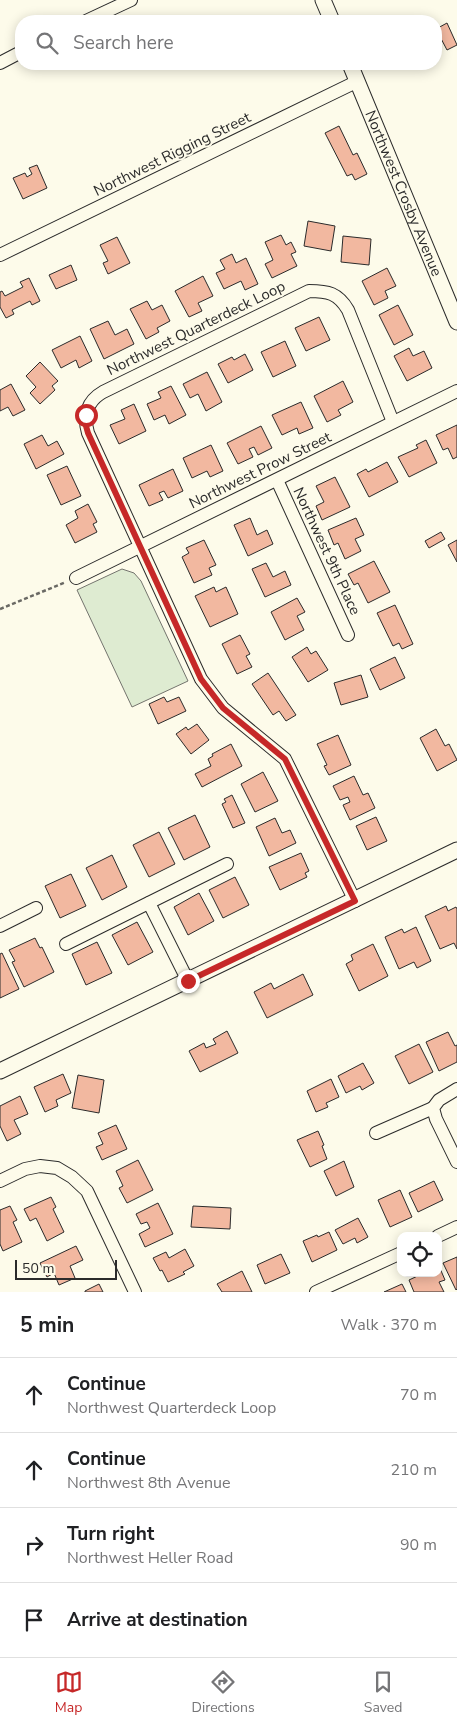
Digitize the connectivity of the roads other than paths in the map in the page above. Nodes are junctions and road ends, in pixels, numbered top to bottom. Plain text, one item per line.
1 (131, 0) edge
2 (323, 0) edge
3 (99, 15) edge
4 (329, 15) edge
5 (15, 55) edge
6 (0, 63) edge
7 (353, 70) edge
8 (358, 81) junction
9 (0, 255) edge
10 (457, 322) edge
11 (457, 391) edge
12 (393, 422) junction
13 (277, 480) junction
14 (140, 546) junction
15 (76, 578) road end
16 (348, 635) dead end
17 (457, 850) edge
18 (227, 864) dead end
19 (355, 901) junction
20 (149, 903) junction
21 (36, 908) dead end
22 (0, 926) edge
23 (66, 944) dead end
24 (188, 981) junction
25 (0, 1071) edge
26 (457, 1089) edge
27 (433, 1108) junction
28 (376, 1134) dead end
29 (457, 1162) edge
30 (0, 1182) edge
31 (457, 1227) edge
32 (442, 1234) edge
33 (397, 1255) edge
34 (342, 1287) edge
35 (135, 1292) edge
36 (316, 1292) edge

1 - 3 street
2 - 4 street
5 - 6 street
7 - 8 street, Northwest Crosby Avenue
8 - 9 street, Northwest Rigging Street
8 - 10 street, Northwest Crosby Avenue
11 - 12 street, Northwest Prow Street
12 - 13 street, Northwest Prow Street
12 - 14 street, Northwest Quarterdeck Loop
13 - 14 street, Northwest Prow Street
13 - 16 street, Northwest 9th Place
14 - 15 street, Northwest Prow Street
14 - 19 street, Northwest Quarterdeck Loop
17 - 19 street
18 - 20 street
19 - 24 street
20 - 23 street
20 - 24 street
21 - 22 street
24 - 25 street
26 - 27 street
27 - 28 street
27 - 29 street
30 - 35 street
31 - 32 street
33 - 34 street
34 - 36 street

